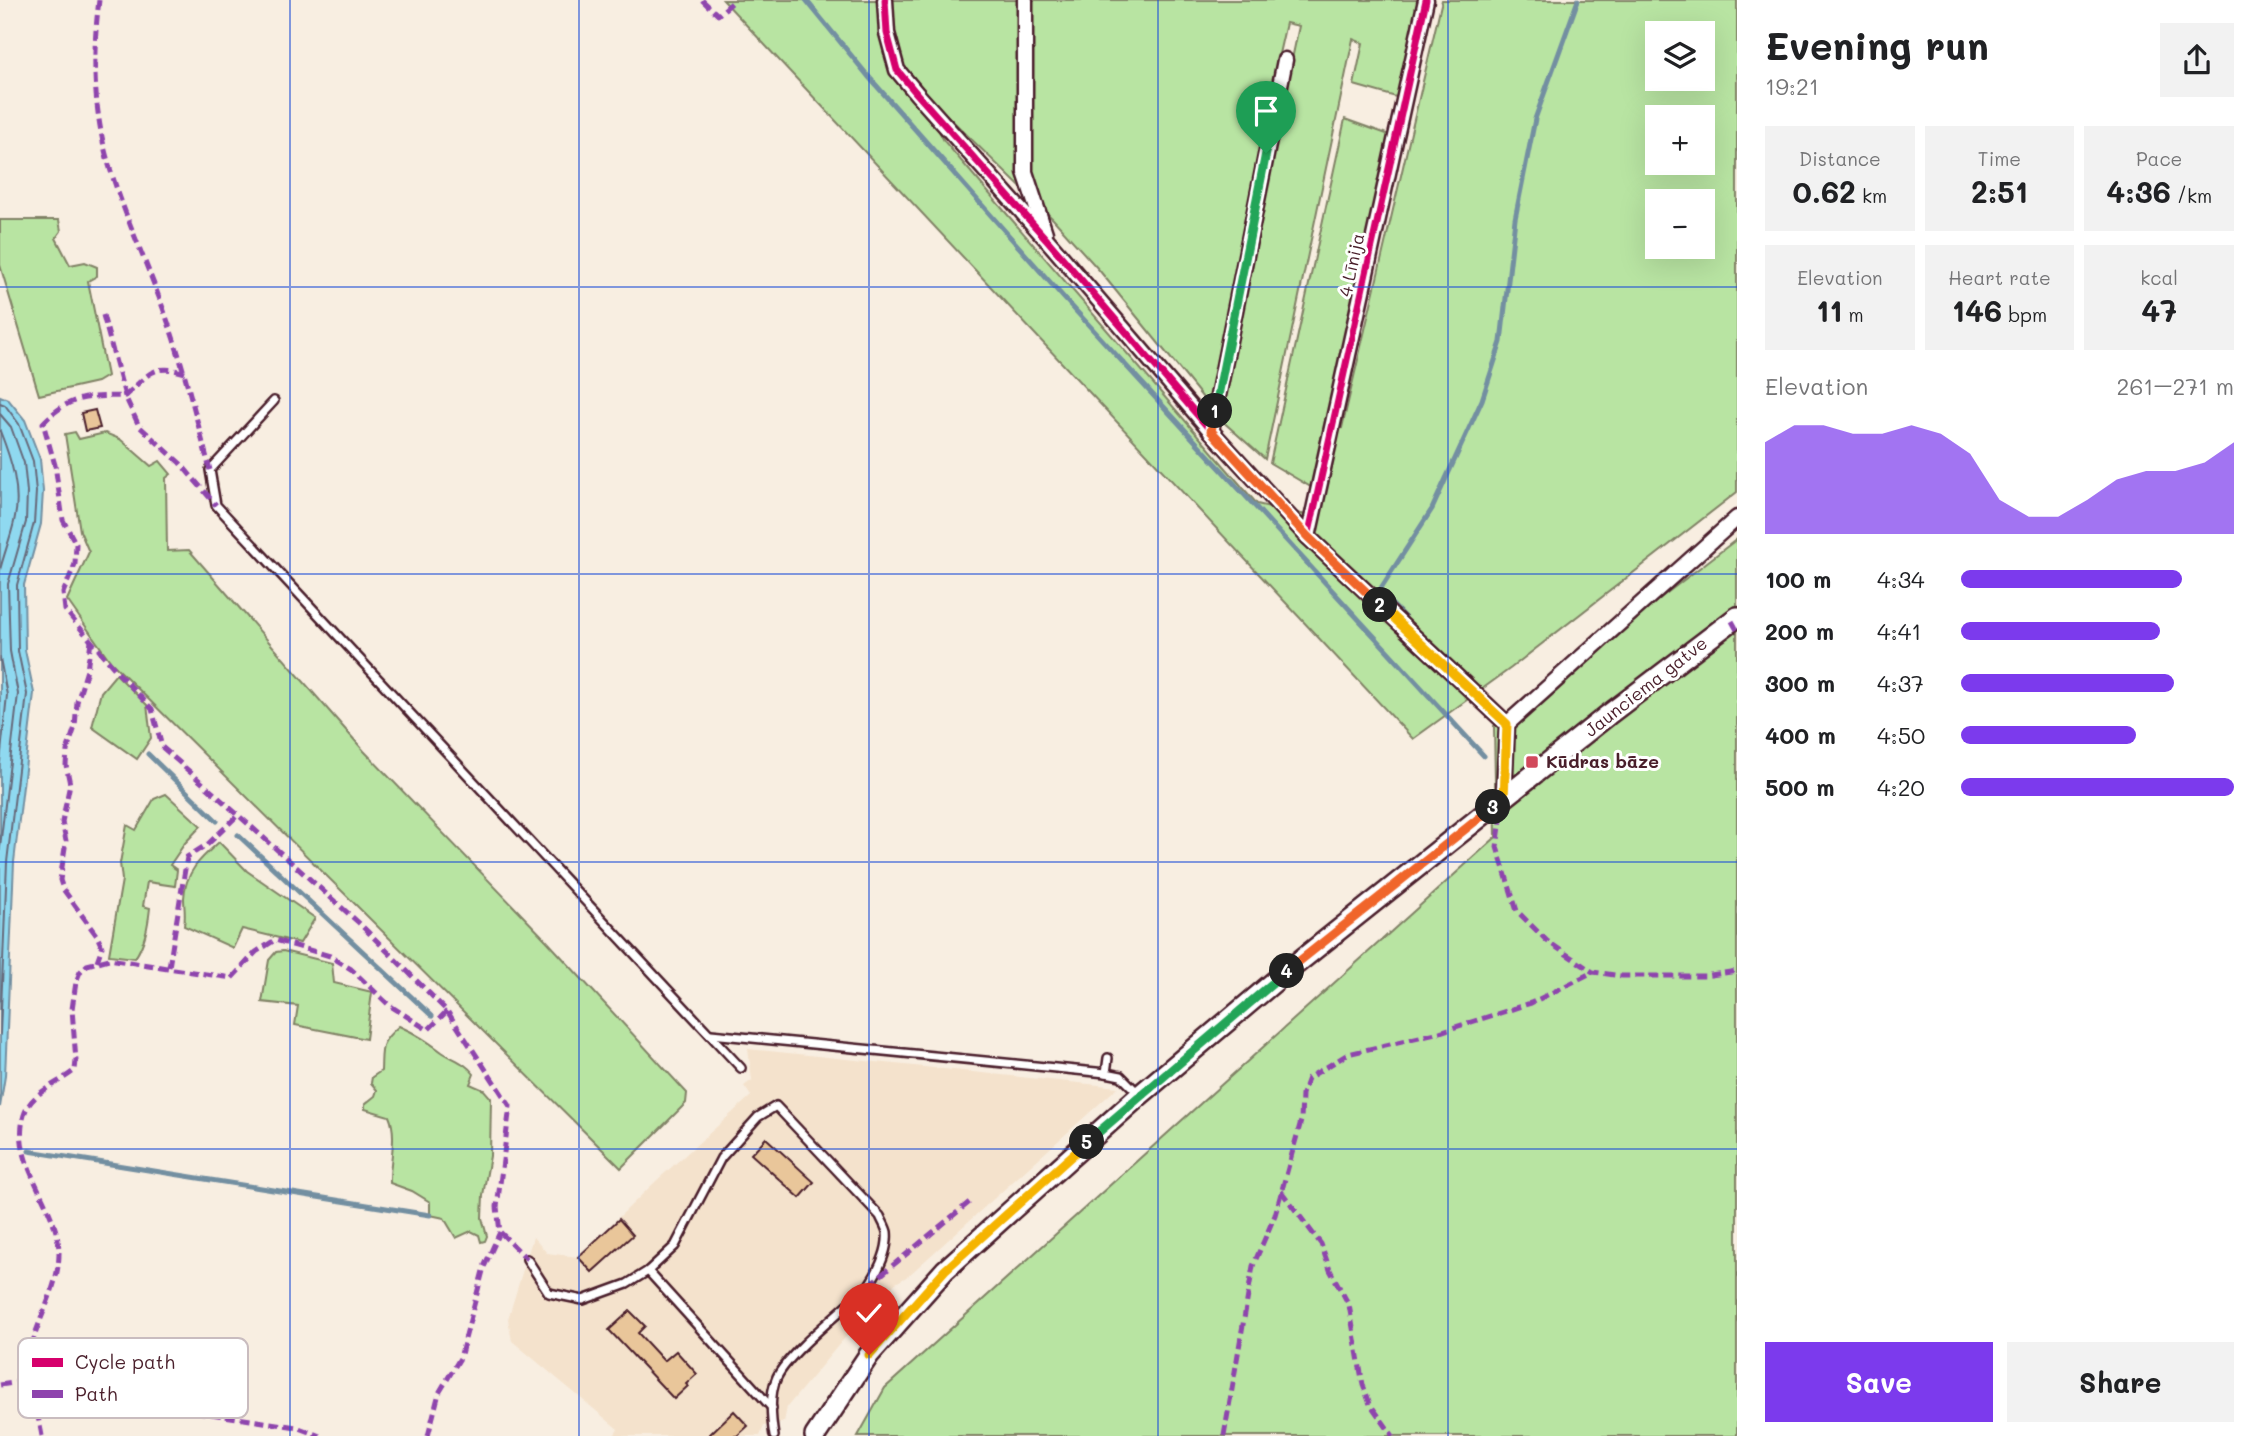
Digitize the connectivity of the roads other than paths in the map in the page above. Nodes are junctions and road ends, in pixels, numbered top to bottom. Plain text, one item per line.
1 (885, 0) edge
2 (1025, 0) edge
3 (1426, 0) edge
4 (1285, 60) dead end
5 (1048, 241) junction
6 (274, 401) dead end
7 (1211, 431) junction
8 (1737, 518) edge
9 (1308, 537) junction
10 (1737, 617) edge
11 (1507, 724) junction
12 (1504, 799) junction
13 (710, 1034) junction
14 (1108, 1058) dead end
15 (741, 1068) dead end
16 (1106, 1073) junction
17 (1140, 1095) junction
18 (527, 1259) dead end
19 (648, 1271) junction
20 (772, 1408) junction
21 (774, 1436) edge
22 (815, 1436) edge

1 - 5 street
2 - 5 street
3 - 9 street, 4 Līnija
4 - 7 street
5 - 7 street
6 - 13 lane
7 - 9 street
8 - 11 street
9 - 11 street
10 - 12 main road, Jaunciema gatve
11 - 12 street
12 - 17 main road, Jaunciema gatve
13 - 15 lane
13 - 16 lane
14 - 16 lane
16 - 17 lane
17 - 22 main road, Jaunciema gatve
18 - 19 lane
19 - 20 lane
19 - 20 lane
20 - 21 lane

